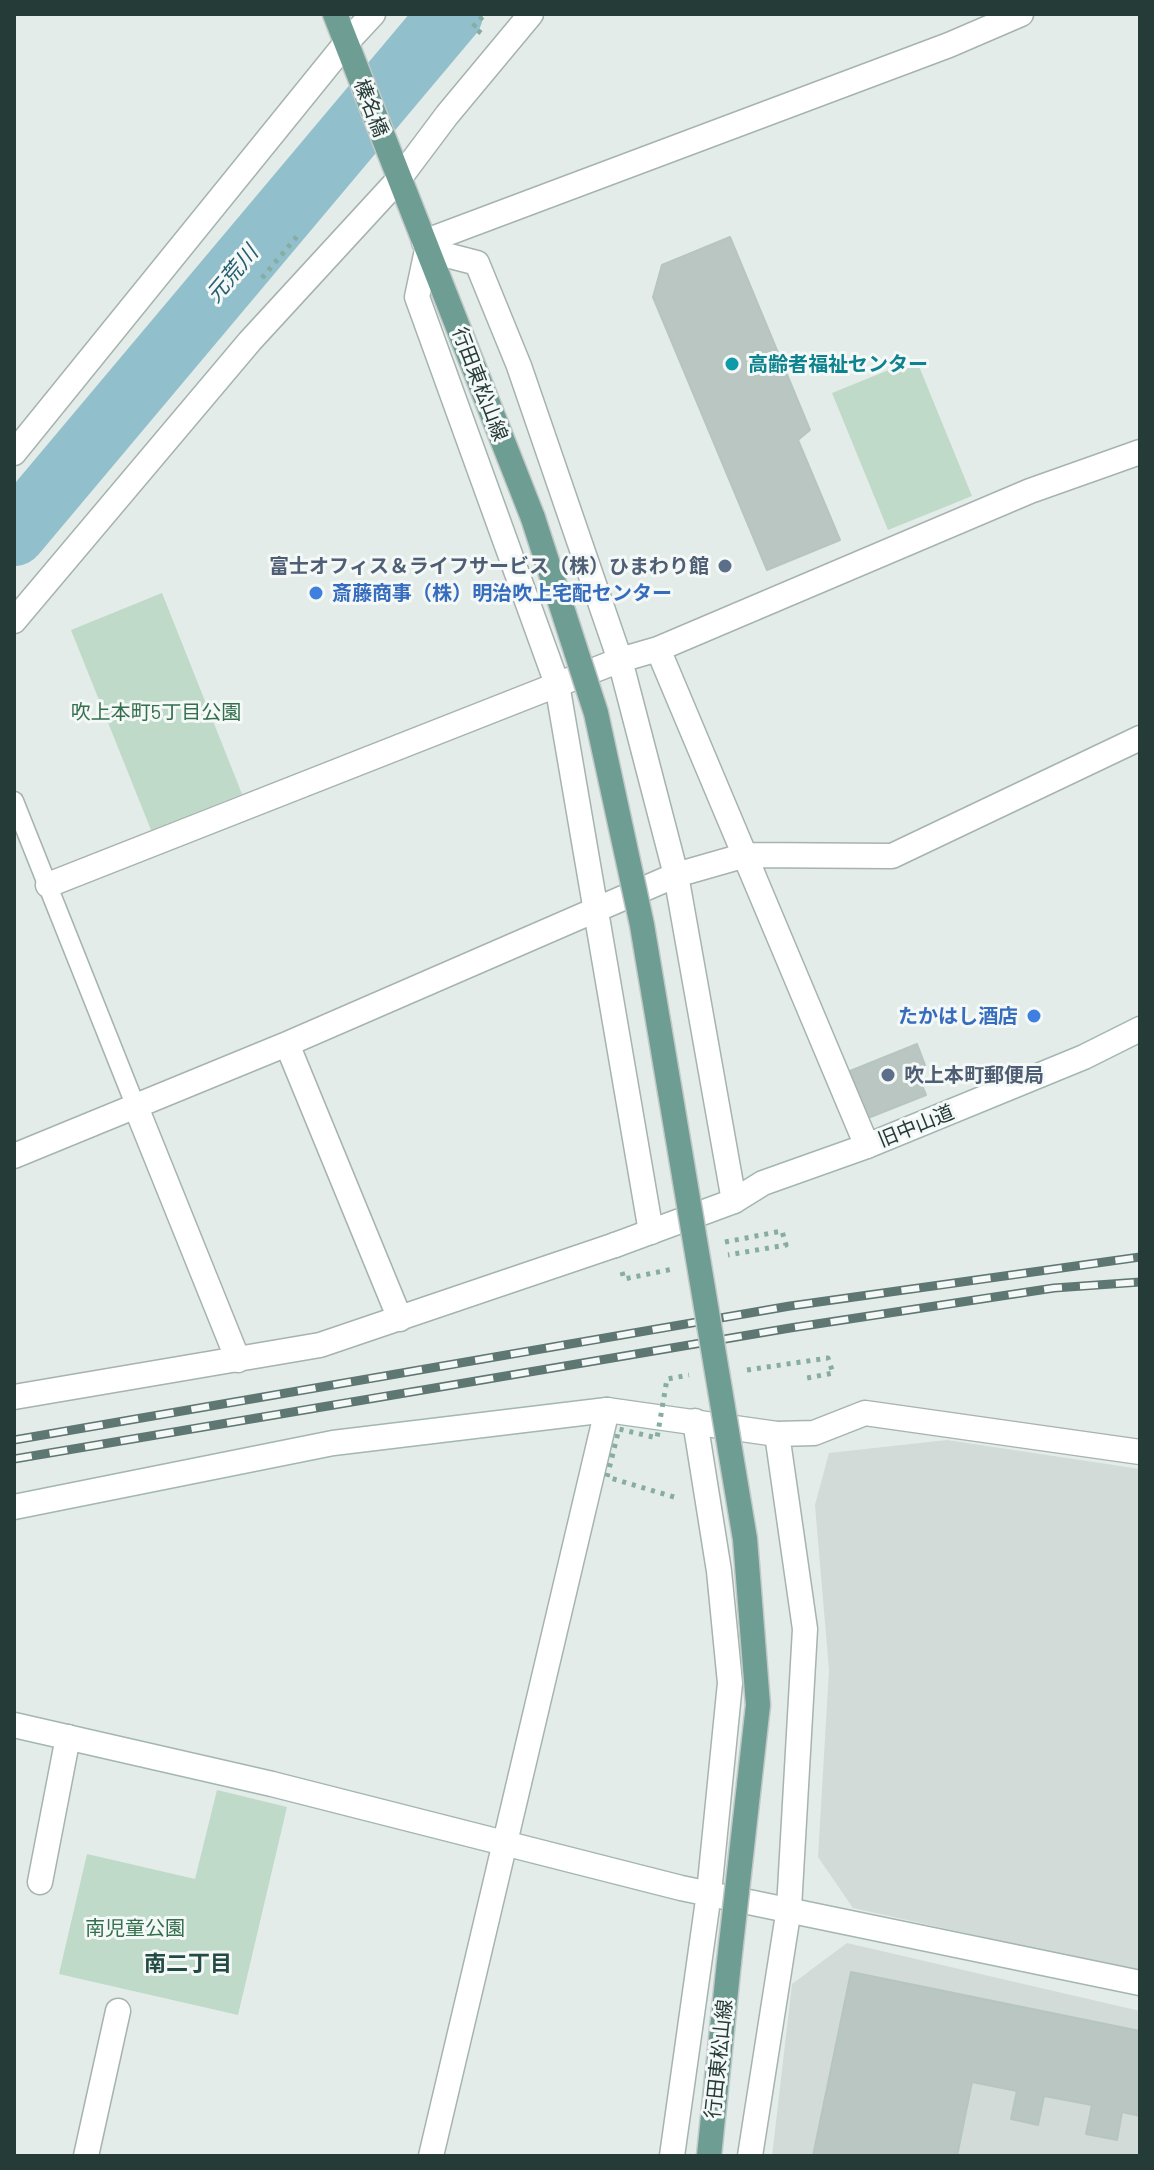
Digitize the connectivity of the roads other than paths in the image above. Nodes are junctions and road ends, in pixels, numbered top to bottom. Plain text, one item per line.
1 (335, 14) edge
2 (373, 14) edge
3 (531, 14) edge
4 (1021, 14) edge
5 (347, 48) junction
6 (396, 172) junction
7 (426, 246) junction
8 (1140, 452) edge
9 (14, 453) edge
10 (14, 621) edge
11 (658, 649) junction
12 (620, 660) junction
13 (557, 684) junction
14 (1140, 738) edge
15 (14, 801) edge
16 (746, 855) junction
17 (676, 875) junction
18 (48, 885) junction
19 (596, 910) junction
20 (1140, 1029) edge
21 (287, 1044) junction
22 (136, 1107) junction
23 (867, 1146) junction
24 (14, 1156) edge
25 (734, 1201) junction
26 (651, 1232) junction
27 (400, 1319) junction
28 (238, 1360) junction
29 (14, 1397) edge
30 (607, 1410) junction
31 (695, 1421) junction
32 (777, 1434) junction
33 (1140, 1452) edge
34 (14, 1507) edge
35 (14, 1725) edge
36 (68, 1737) junction
37 (502, 1843) junction
38 (40, 1882) dead end
39 (709, 1893) junction
40 (789, 1908) junction
41 (1140, 1983) edge
42 (118, 2011) dead end
43 (86, 2156) edge
44 (431, 2156) edge
45 (672, 2156) edge
46 (709, 2156) edge
47 (750, 2156) edge

1 - 5 main road
2 - 5 street
3 - 6 street
4 - 7 street
5 - 6 main road, 榛名橋
5 - 9 street
6 - 7 main road, 榛名橋
6 - 10 street
7 - 12 street
7 - 13 street
7 - 46 main road, 行田東松山線, bridge
8 - 11 street
11 - 12 street
11 - 16 street
12 - 13 street
12 - 17 street
13 - 18 street
13 - 19 street
14 - 16 street
15 - 18 lane
16 - 17 street
16 - 23 street
17 - 19 street
17 - 25 street
18 - 22 lane
19 - 21 street
19 - 26 street
20 - 23 street, 旧中山道
21 - 22 street
21 - 27 street
22 - 24 street
22 - 28 street
23 - 25 street, 旧中山道
25 - 26 street, 旧中山道
26 - 27 street, 旧中山道
27 - 28 street, 旧中山道
28 - 29 street, 旧中山道
30 - 31 street
30 - 34 street
30 - 37 street
31 - 32 street
31 - 39 street
32 - 33 street
32 - 40 street
35 - 36 street
36 - 37 street
36 - 38 street
37 - 39 street
37 - 44 street
39 - 40 street
39 - 45 street
40 - 41 street
40 - 47 street
42 - 43 street

